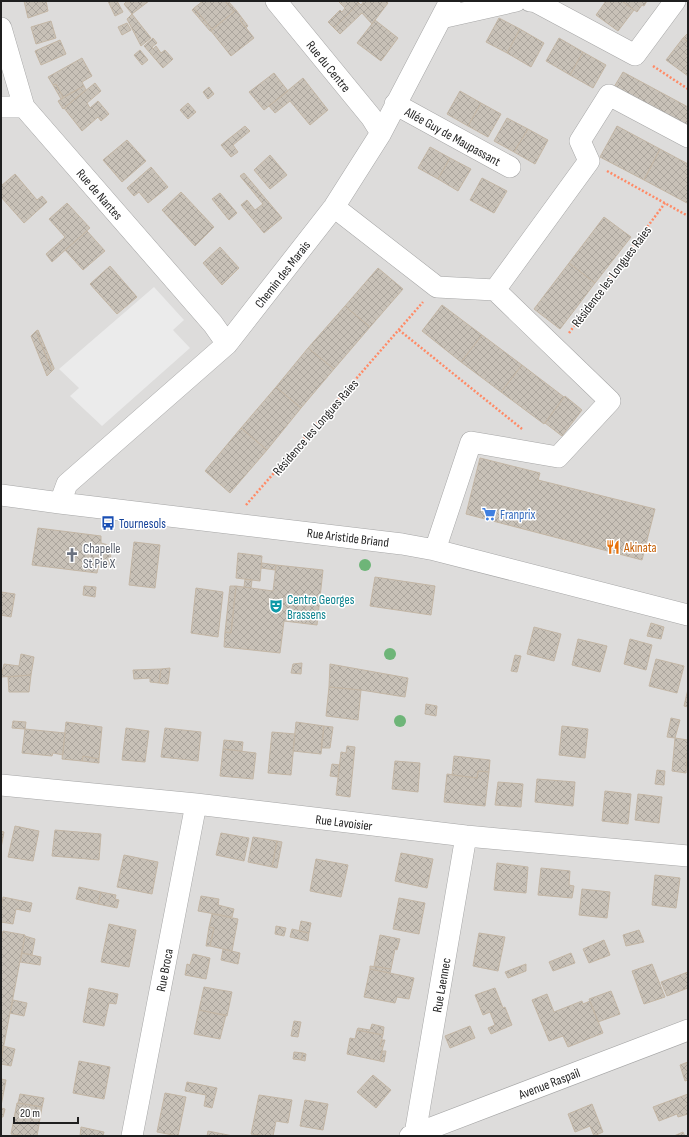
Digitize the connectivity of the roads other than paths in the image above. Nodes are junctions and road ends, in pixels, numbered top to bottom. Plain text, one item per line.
1 (276, 1) edge
2 (516, 1) edge
3 (530, 1) edge
4 (674, 1) edge
5 (445, 9) edge
6 (1, 28) edge
7 (396, 104) junction
8 (1, 107) edge
9 (24, 107) junction
10 (381, 133) junction
11 (688, 137) edge
12 (510, 167) dead end
13 (334, 207) junction
14 (495, 290) junction
15 (227, 344) junction
16 (1, 495) edge
17 (60, 503) junction
18 (435, 550) junction
19 (688, 615) edge
20 (1, 785) edge
21 (196, 804) junction
22 (466, 836) junction
23 (688, 856) edge
24 (688, 1030) edge
25 (413, 1135) edge
26 (132, 1136) edge

1 - 10 street, Rue du Centre
2 - 5 street
3 - 4 street
5 - 7 street, Chemin des Marais
6 - 9 street, Rue de Nantes
7 - 10 street, Chemin des Marais
7 - 12 street, Allée Guy de Maupassant
8 - 9 street
9 - 15 street, Rue de Nantes
10 - 13 street, Chemin des Marais
11 - 14 street
13 - 14 street
13 - 15 street, Chemin des Marais
14 - 18 street
15 - 17 street, Chemin des Marais
16 - 17 street, Rue Aristide Briand
17 - 18 street, Rue Aristide Briand
18 - 19 street, Rue Aristide Briand
20 - 21 street, Rue Lavoisier
21 - 22 street, Rue Lavoisier
21 - 26 street, Rue Broca
22 - 23 street, Rue Lavoisier
22 - 25 street, Rue Laennec
24 - 25 street, Avenue Raspail

